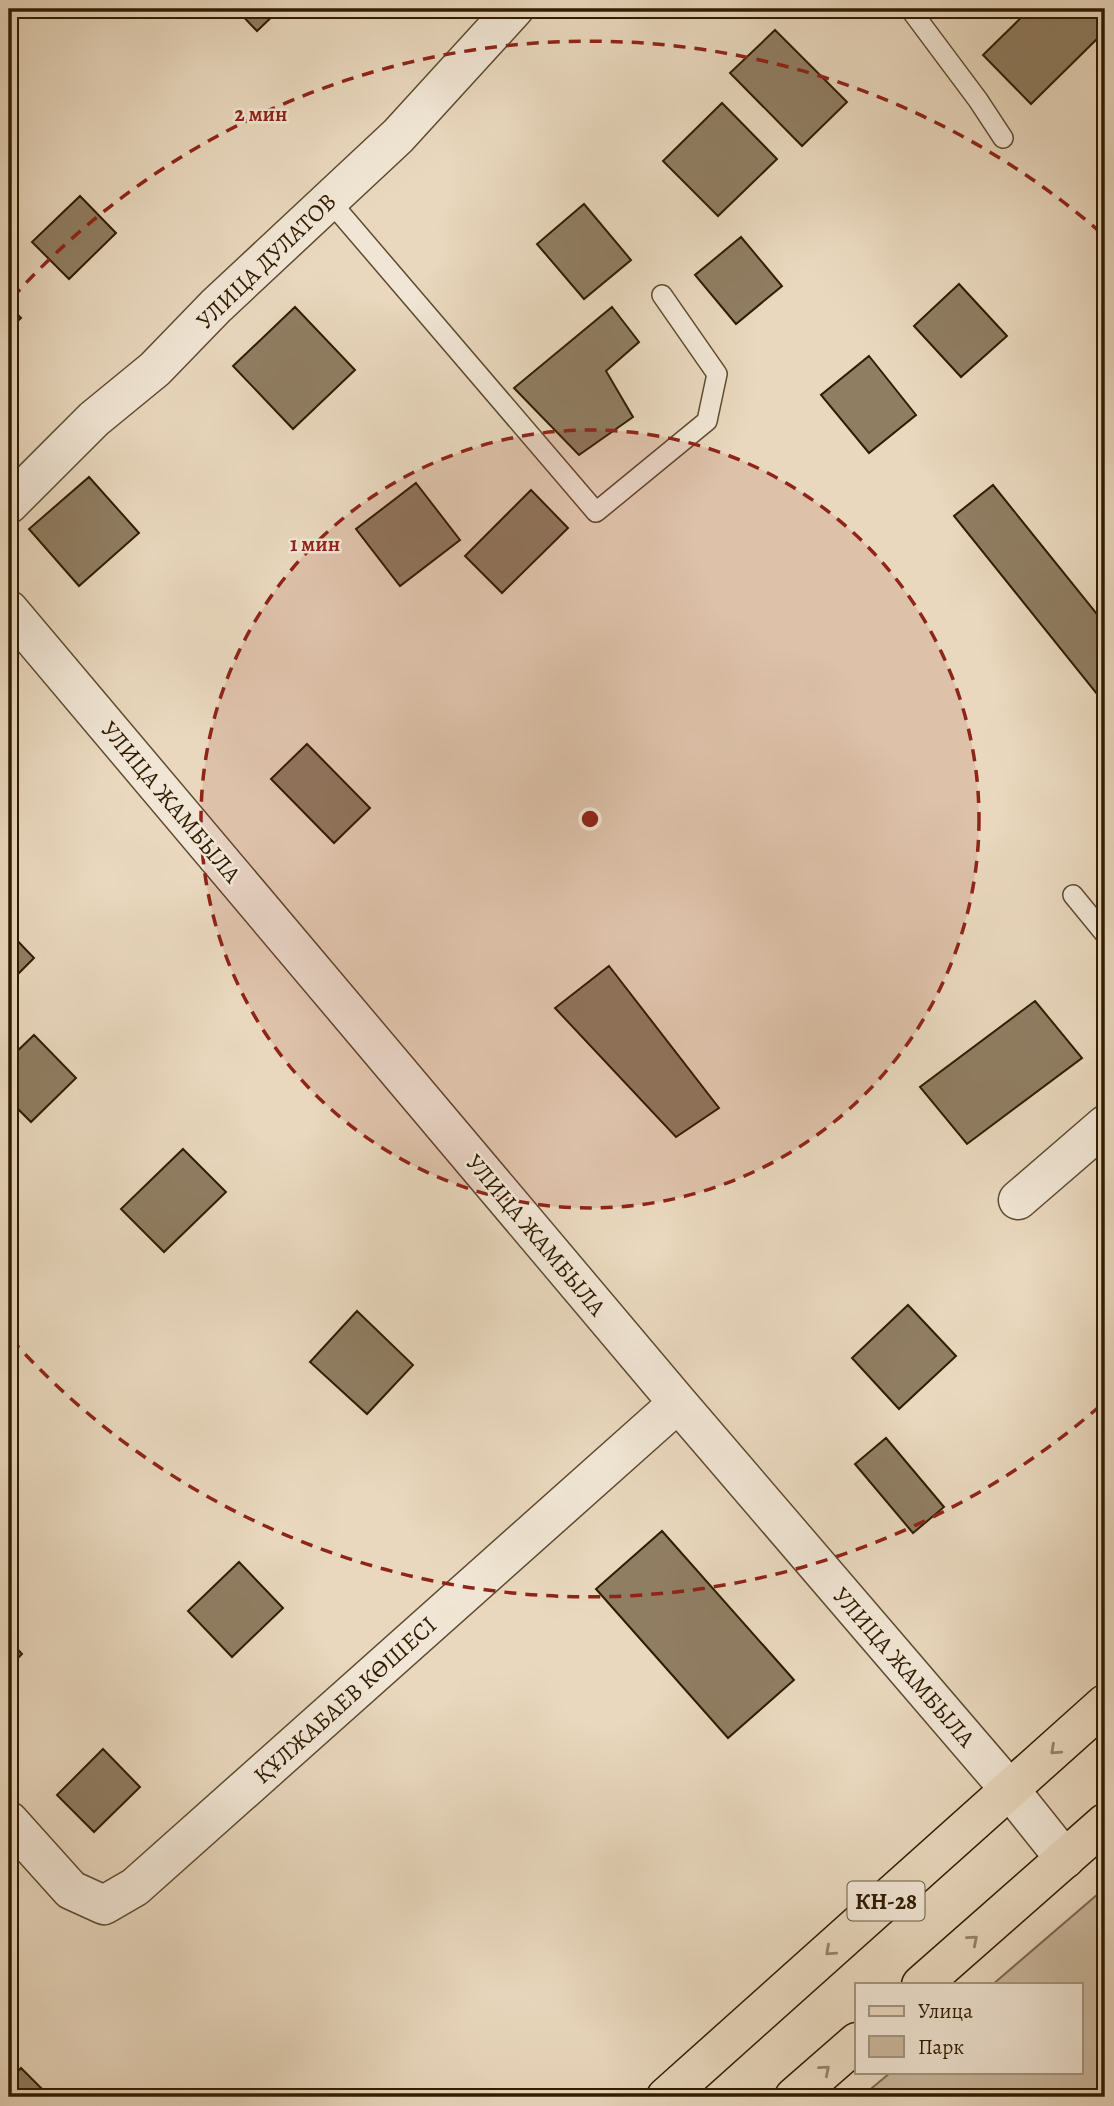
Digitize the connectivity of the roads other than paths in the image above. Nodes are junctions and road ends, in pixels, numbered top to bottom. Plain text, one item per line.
1 (514, 9) edge
2 (910, 9) edge
3 (1003, 138) dead end
4 (329, 200) junction
5 (662, 295) dead end
6 (9, 504) edge
7 (9, 610) edge
8 (1073, 895) dead end
9 (1105, 934) edge
10 (1105, 1125) edge
11 (1018, 1200) dead end
12 (678, 1403) junction
13 (1105, 1704) edge
14 (1010, 1790) junction
15 (9, 1821) edge
16 (1105, 1823) edge
17 (1065, 1859) junction
18 (923, 1983) edge
19 (855, 2044) edge
20 (666, 2097) edge
21 (794, 2097) edge

1 - 4 street, УЛИЦА ДУЛАТОВ
2 - 3 lane
4 - 5 lane
4 - 6 street, УЛИЦА ДУЛАТОВ
7 - 12 street, УЛИЦА ЖАМБЫЛА
8 - 9 lane
10 - 11 street
12 - 14 street, УЛИЦА ЖАМБЫЛА
12 - 15 street, ҚҰЛЖАБАЕВ КӨШЕСІ
13 -> 14 main road, КН-28
14 - 17 street, УЛИЦА ЖАМБЫЛА
14 -> 20 main road, КН-28
16 - 17 main road
18 -> 17 main road
21 -> 19 main road

